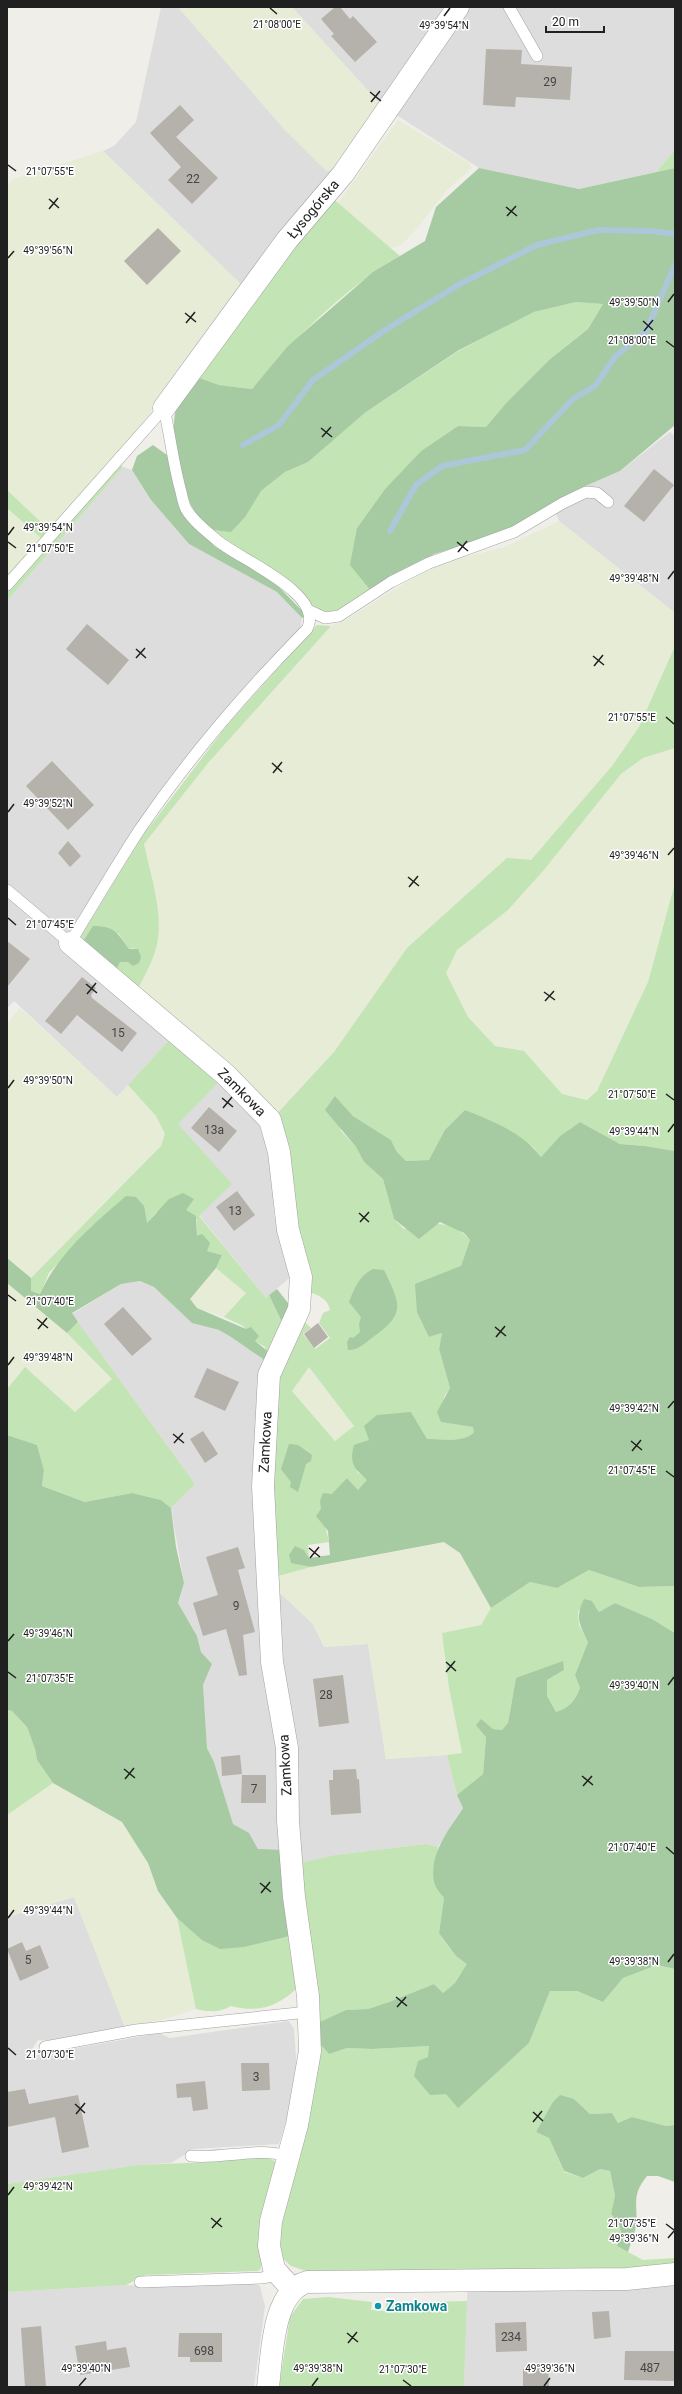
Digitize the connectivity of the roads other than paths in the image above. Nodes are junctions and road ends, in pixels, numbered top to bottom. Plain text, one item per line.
1 (458, 7) edge
2 (509, 7) edge
3 (537, 56) dead end
4 (164, 408) junction
5 (608, 502) dead end
6 (7, 585) edge
7 (310, 611) junction
8 (7, 890) edge
9 (70, 943) junction
10 (308, 2012) junction
11 (45, 2047) dead end
12 (191, 2156) dead end
13 (288, 2156) junction
14 (675, 2274) edge
15 (140, 2282) dead end
16 (285, 2282) junction
17 (268, 2387) edge

1 - 4 street, Łysogórska
2 - 3 lane
4 - 6 lane
4 - 7 lane
5 - 7 lane
7 - 9 lane
8 - 9 lane
9 - 10 street, Zamkowa
10 - 11 lane
10 - 13 street, Zamkowa
12 - 13 lane
13 - 16 street, Zamkowa
14 - 16 street
15 - 16 lane
16 - 17 street

